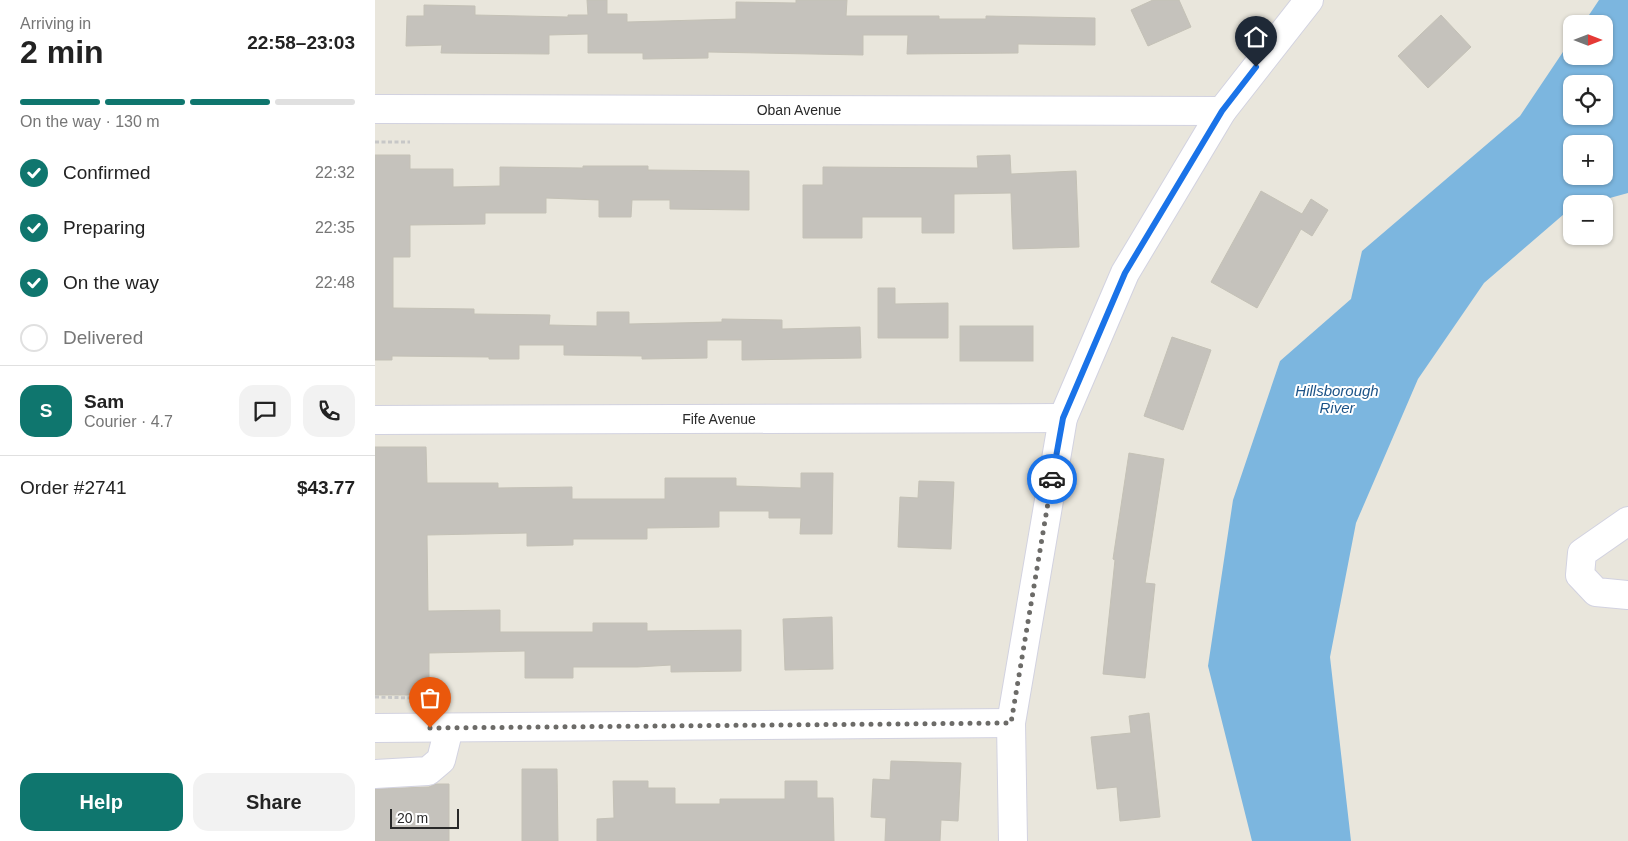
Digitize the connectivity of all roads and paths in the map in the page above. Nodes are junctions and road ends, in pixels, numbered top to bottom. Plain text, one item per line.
1 (1309, 0) edge
2 (375, 109) edge
3 (1222, 111) junction
4 (375, 142) edge
5 (410, 142) dead end
6 (1063, 418) junction
7 (375, 420) edge
8 (1628, 521) edge
9 (1628, 594) edge
10 (375, 697) edge
11 (415, 698) dead end
12 (1011, 723) junction
13 (375, 728) edge
14 (449, 728) junction
15 (375, 774) edge
16 (1013, 841) edge

1 - 3 street
2 - 3 street, Oban Avenue
3 - 6 street
4 - 5 path
6 - 7 street, Fife Avenue
6 - 12 street
8 - 9 street
10 - 11 path
12 - 14 street
12 - 16 street
13 - 14 street
14 - 15 street

